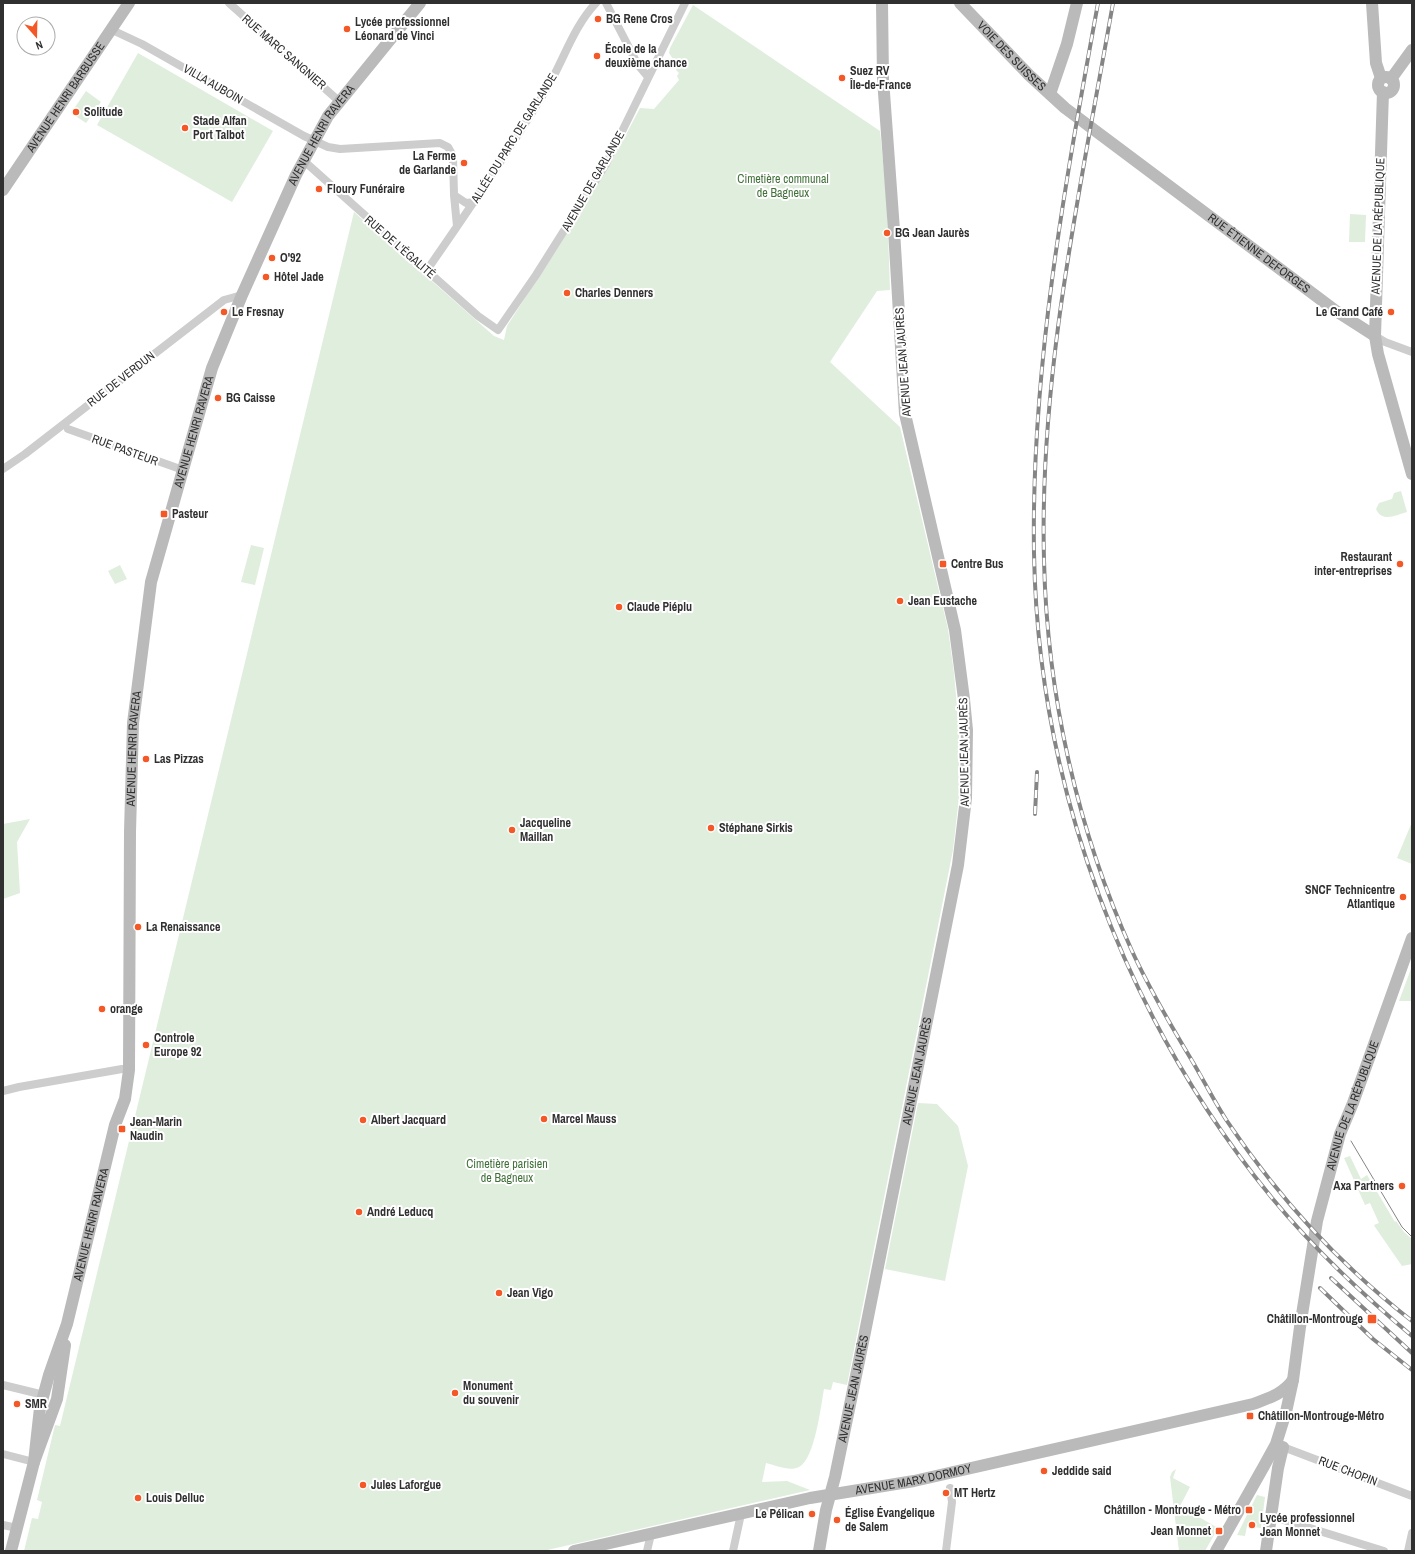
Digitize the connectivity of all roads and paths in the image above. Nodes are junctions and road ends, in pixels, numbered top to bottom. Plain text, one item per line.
1 (128, 3) edge
2 (228, 3) edge
3 (420, 3) edge
4 (596, 3) edge
5 (606, 3) edge
6 (685, 3) edge
7 (882, 3) edge
8 (960, 3) edge
9 (1077, 3) edge
10 (1372, 3) edge
11 (110, 29) junction
12 (1412, 50) edge
13 (648, 77) junction
14 (1386, 79) junction
15 (1050, 94) junction
16 (340, 102) junction
17 (316, 140) junction
18 (304, 161) junction
19 (1151, 172) joint
20 (3, 190) edge
21 (454, 195) junction
22 (474, 202) junction
23 (457, 226) junction
24 (427, 270) junction
25 (242, 295) junction
26 (498, 330) joint
27 (1375, 336) junction
28 (1412, 352) edge
29 (68, 429) dead end
30 (3, 469) edge
31 (183, 470) junction
32 (1412, 474) edge
33 (129, 915) junction
34 (1412, 938) edge
35 (122, 1068) junction
36 (3, 1091) edge
37 (115, 1125) junction
38 (67, 1324) junction
39 (1293, 1380) junction
40 (3, 1385) edge
41 (44, 1395) junction
42 (1253, 1404) junction
43 (1286, 1412) junction
44 (1283, 1447) joint
45 (3, 1454) edge
46 (34, 1462) junction
47 (1278, 1468) junction
48 (1254, 1485) junction
49 (950, 1488) dead end
50 (830, 1494) junction
51 (1412, 1496) edge
52 (741, 1514) junction
53 (1271, 1516) junction
54 (3, 1525) edge
55 (17, 1528) junction
56 (1412, 1533) edge
57 (651, 1534) junction
58 (12, 1551) edge
59 (574, 1551) edge
60 (647, 1551) edge
61 (733, 1551) edge
62 (819, 1551) edge
63 (946, 1551) edge
64 (1216, 1551) edge
65 (1266, 1551) edge
66 (1384, 1551) edge
67 (1408, 1551) edge

1 - 11 street, AVENUE HENRI BARBUSSE
2 - 16 street, RUE MARC SANGNIER
3 - 16 street, AVENUE HENRI RAVERA
4 - 22 street, ALLÉE DU PARC DE GARLANDE
5 - 13 street
6 - 13 street, AVENUE DE GARLANDE
7 - 50 street, AVENUE JEAN JAURÈS
8 - 15 street, VOIE DES SUISSES
9 - 15 street
10 - 14 street
11 - 17 street, VILLA AUBOIN
11 - 20 street, AVENUE HENRI BARBUSSE
12 - 14 street
13 - 26 street, AVENUE DE GARLANDE
14 - 27 street, AVENUE DE LA RÉPUBLIQUE
15 - 19 street, VOIE DES SUISSES
16 - 17 street, AVENUE HENRI RAVERA
17 - 18 street, AVENUE HENRI RAVERA
17 - 21 street, VILLA AUBOIN
18 - 24 street, RUE DE L'ÉGALITÉ
18 - 25 street, AVENUE HENRI RAVERA
19 - 27 street, RUE ÉTIENNE DEFORGES
21 - 22 street
21 - 23 street, VILLA AUBOIN
22 - 23 street, ALLÉE DU PARC DE GARLANDE
23 - 24 street, ALLÉE DU PARC DE GARLANDE
24 - 26 street, RUE DE L'ÉGALITÉ
25 - 30 street, RUE DE VERDUN
25 - 31 street, AVENUE HENRI RAVERA
27 - 28 street, RUE ÉTIENNE DEFORGES
27 - 32 street, AVENUE DE LA RÉPUBLIQUE
29 - 31 street, RUE PASTEUR
31 - 33 street, AVENUE HENRI RAVERA
33 - 35 street, AVENUE HENRI RAVERA
33 - 37 street, AVENUE HENRI RAVERA
34 - 39 street, AVENUE DE LA RÉPUBLIQUE
35 - 36 street
35 - 37 street, AVENUE HENRI RAVERA
37 - 38 street, AVENUE HENRI RAVERA
38 - 41 street, AVENUE HENRI RAVERA
38 - 46 street, AVENUE HENRI RAVERA
39 - 42 street, AVENUE MARX DORMOY
39 - 43 street, AVENUE DE LA RÉPUBLIQUE
40 - 41 street
41 - 46 street, AVENUE HENRI RAVERA
42 - 43 street, AVENUE MARX DORMOY
42 - 50 street, AVENUE MARX DORMOY
43 - 48 street
44 - 47 street
44 - 51 street, RUE CHOPIN
45 - 46 street
46 - 55 street, AVENUE HENRI RAVERA
47 - 48 street
47 - 53 street
48 - 64 street
49 - 63 street
50 - 52 street, AVENUE MARX DORMOY
50 - 62 street, AVENUE JEAN JAURÈS
52 - 57 street, AVENUE MARX DORMOY
52 - 61 street
53 - 65 street
53 - 66 street
54 - 55 street
55 - 58 street, AVENUE HENRI RAVERA
56 - 67 street
57 - 59 street, AVENUE MARX DORMOY
57 - 60 street

